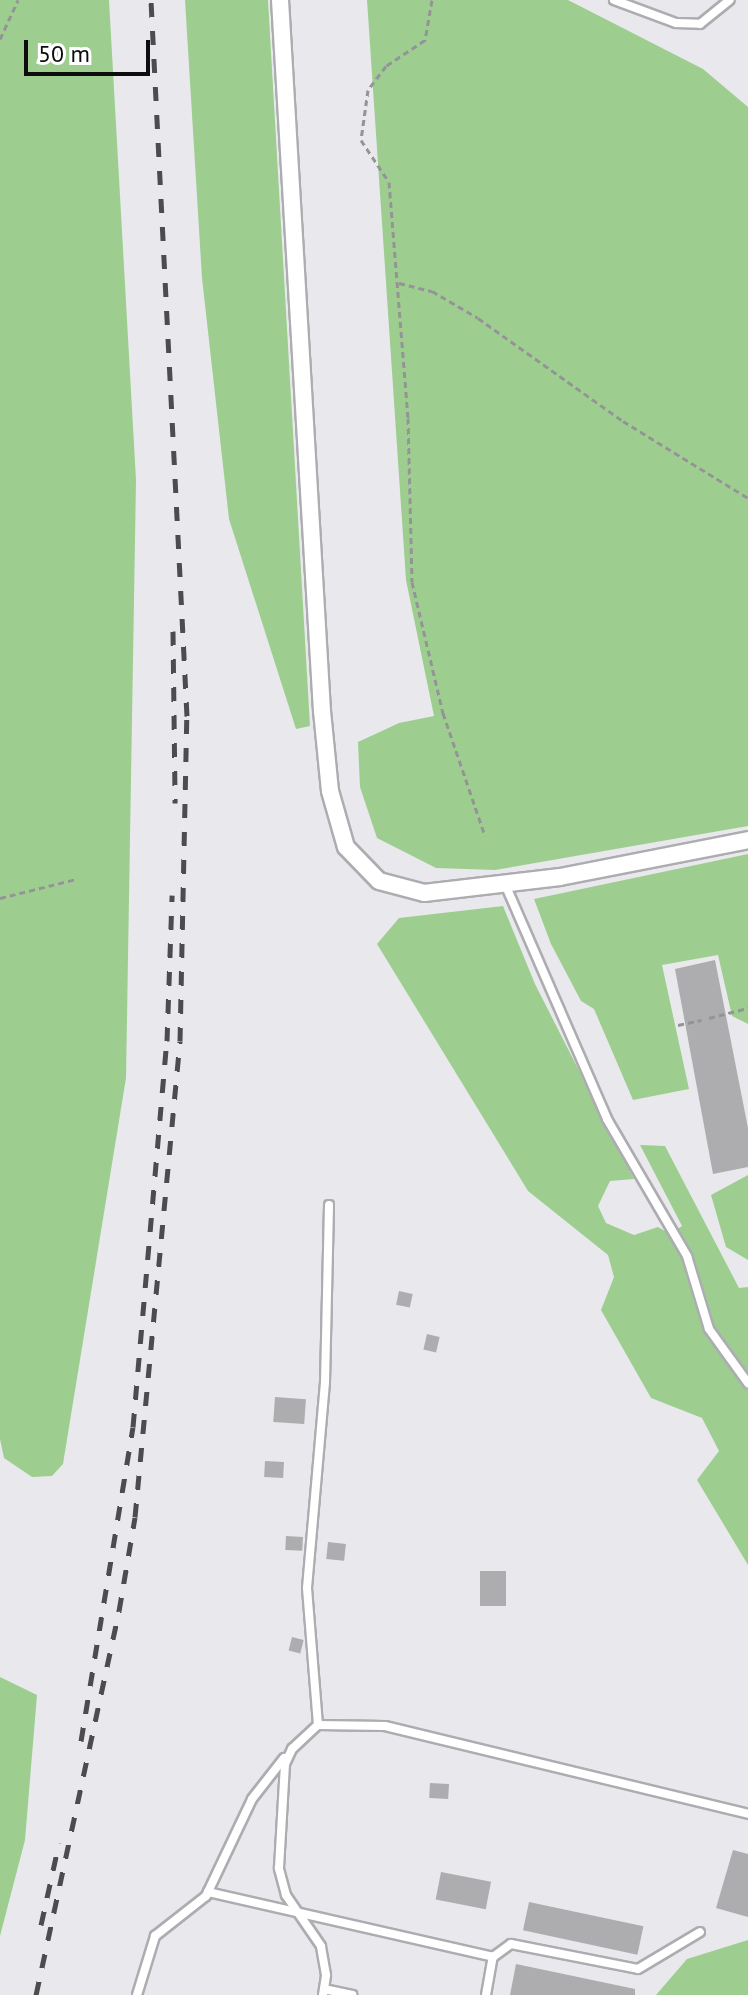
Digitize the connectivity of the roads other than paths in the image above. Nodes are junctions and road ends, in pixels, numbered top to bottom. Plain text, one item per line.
1 (280, 0) edge
2 (614, 0) edge
3 (730, 0) edge
4 (748, 840) edge
5 (505, 884) junction
6 (329, 1205) dead end
7 (748, 1383) edge
8 (318, 1725) junction
9 (292, 1749) junction
10 (748, 1814) edge
11 (208, 1892) junction
12 (299, 1914) junction
13 (700, 1932) dead end
14 (493, 1957) junction
15 (324, 1992) edge
16 (137, 1995) edge
17 (352, 1995) edge
18 (486, 1995) edge

1 - 5 street
2 - 3 lane
4 - 5 street
5 - 7 lane
6 - 8 lane
8 - 9 lane
8 - 10 lane
9 - 11 lane
9 - 12 lane
11 - 12 lane
11 - 16 lane
12 - 14 lane
12 - 15 lane
13 - 14 lane
14 - 18 lane
15 - 17 lane

